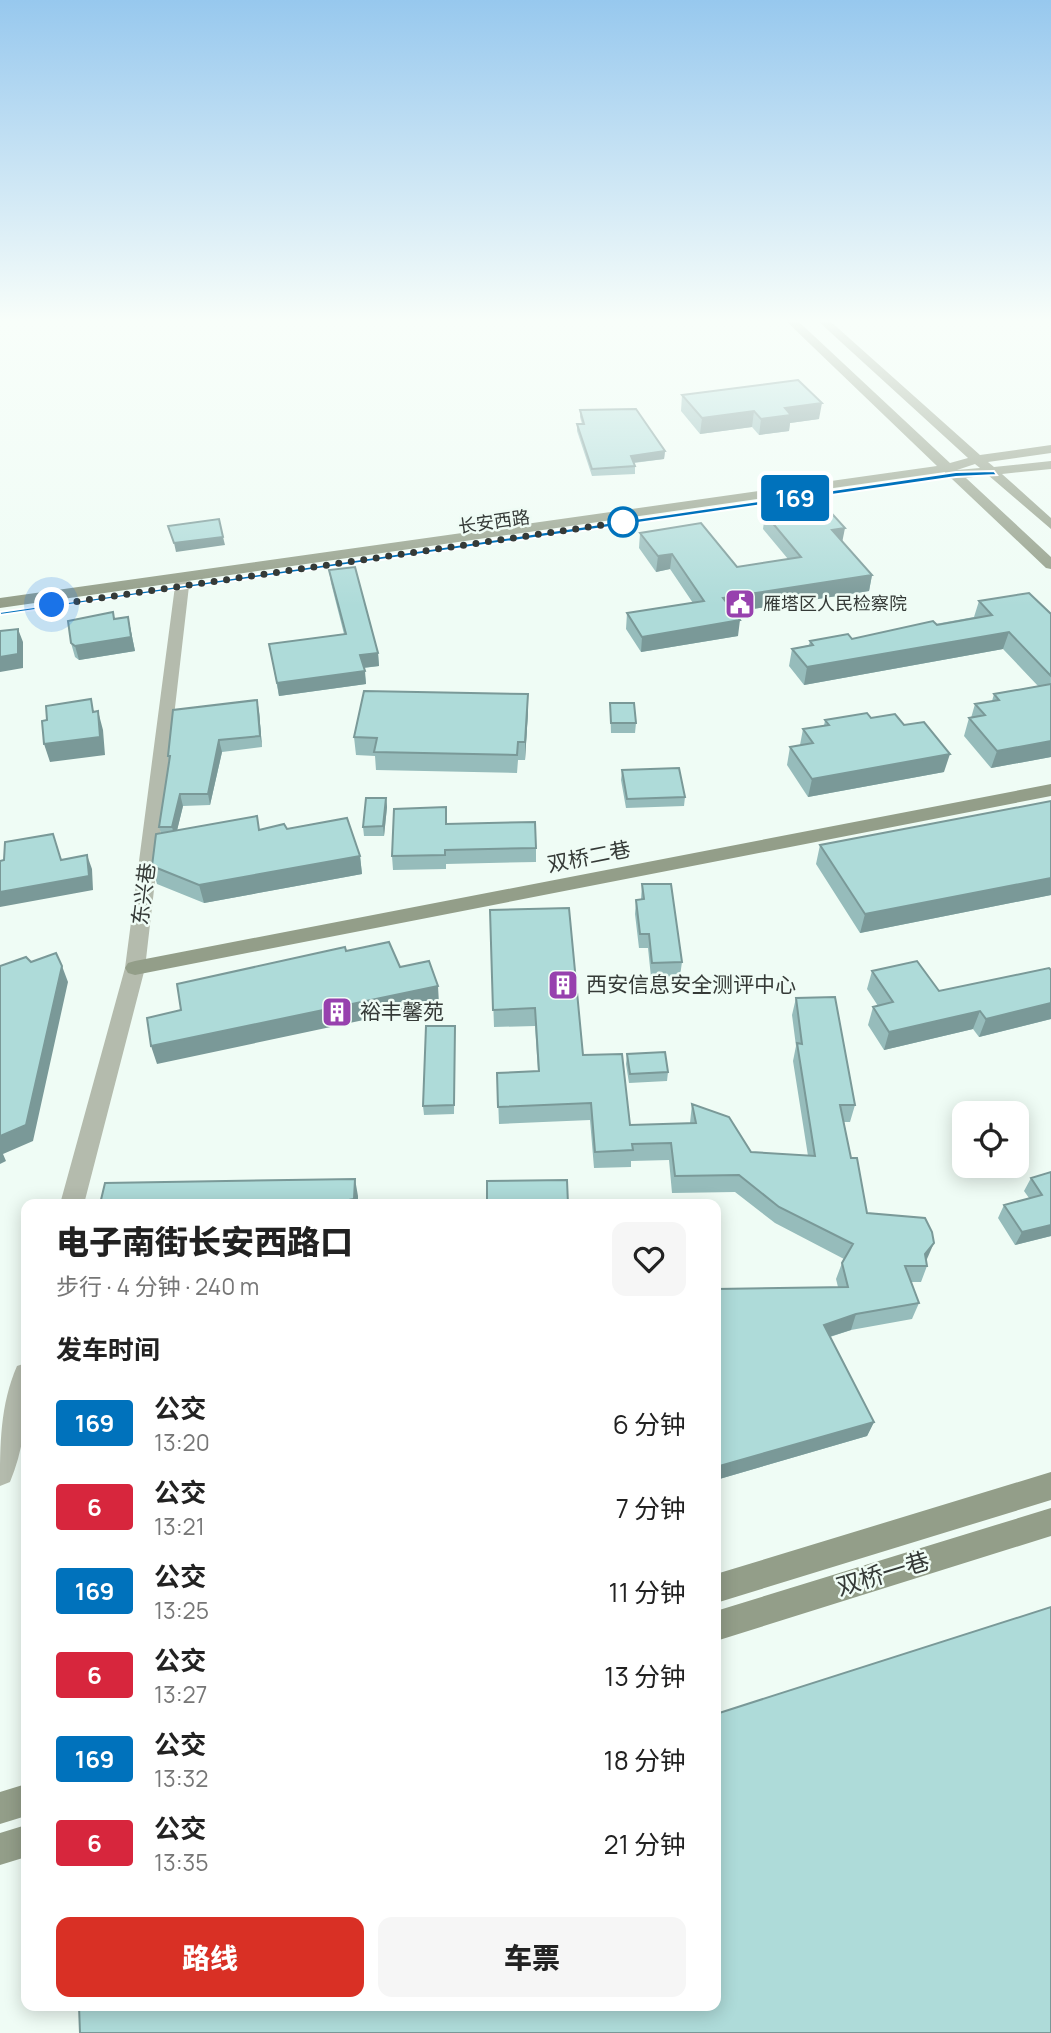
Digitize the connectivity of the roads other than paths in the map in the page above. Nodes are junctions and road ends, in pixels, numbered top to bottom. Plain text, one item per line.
1 (893, 416) edge
2 (930, 416) edge
3 (1051, 449) edge
4 (978, 459) junction
5 (1051, 465) edge
6 (952, 471) junction
7 (994, 473) junction
8 (1051, 525) edge
9 (1051, 565) edge
10 (181, 582) junction
11 (0, 603) edge
12 (0, 612) edge
13 (1051, 790) edge
14 (135, 968) junction
15 (73, 1199) edge
16 (21, 1394) edge
17 (0, 1473) edge
18 (1051, 1486) edge
19 (1051, 1522) edge
20 (721, 1587) edge
21 (721, 1624) edge
22 (21, 1802) edge
23 (0, 1808) edge
24 (21, 1843) edge
25 (0, 1849) edge

1 - 6 main road
2 - 4 main road
3 - 4 main road, 长安西路
4 - 6 main road, 长安西路
4 - 7 main road
5 - 7 main road, 长安西路
6 - 7 main road, 长安西路
6 - 9 main road
6 - 10 main road, 长安西路
7 - 8 main road
10 - 11 main road, 长安西路
10 - 12 main road, 长安西路
10 - 14 street, 东兴巷
13 - 14 main road, 双桥二巷
14 - 15 street, 东兴巷
16 - 17 street
18 - 20 main road, 双桥一巷
19 - 21 main road, 双桥一巷
22 - 23 main road
24 - 25 main road

